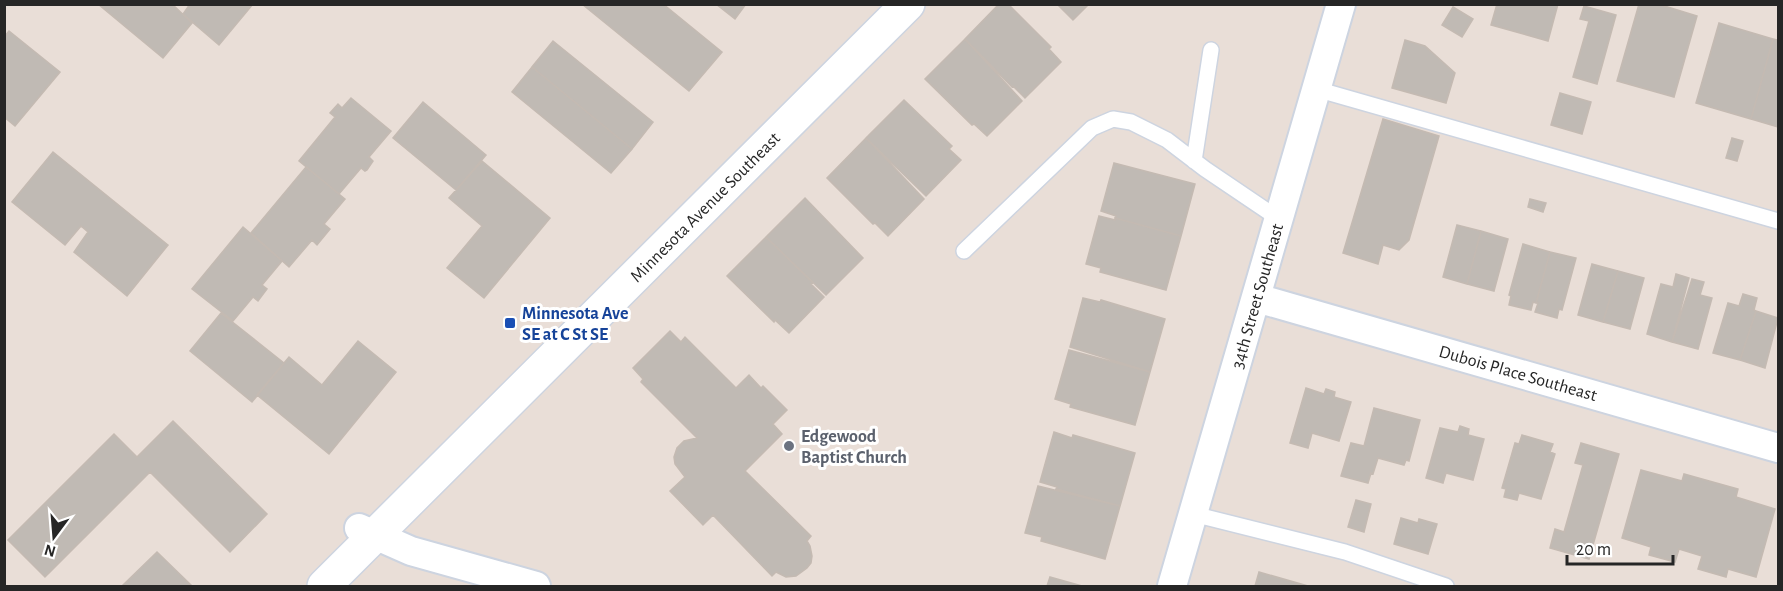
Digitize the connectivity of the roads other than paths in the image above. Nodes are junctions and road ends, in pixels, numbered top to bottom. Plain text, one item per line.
1 (881, 4) edge
2 (908, 4) edge
3 (1341, 4) edge
4 (1211, 50) dead end
5 (1316, 89) junction
6 (1194, 160) junction
7 (1280, 219) junction
8 (1779, 221) edge
9 (964, 251) dead end
10 (1257, 298) junction
11 (1779, 448) edge
12 (1193, 514) junction
13 (368, 532) junction
14 (300, 586) edge
15 (324, 586) edge
16 (536, 586) edge
17 (1172, 586) edge
18 (1446, 586) edge

1 - 13 main road, Minnesota Avenue Southeast
2 - 13 main road, Minnesota Avenue Southeast
3 - 5 street, 34th Street Southeast
4 - 6 lane
5 - 7 street, 34th Street Southeast
5 - 8 lane
6 - 7 lane
6 - 9 lane
7 - 10 street, 34th Street Southeast
10 - 11 street, Dubois Place Southeast
10 - 12 street, 34th Street Southeast
12 - 17 street, 34th Street Southeast
12 - 18 lane
13 - 14 main road, Minnesota Avenue Southeast
13 - 15 main road, Minnesota Avenue Southeast
13 - 16 street

